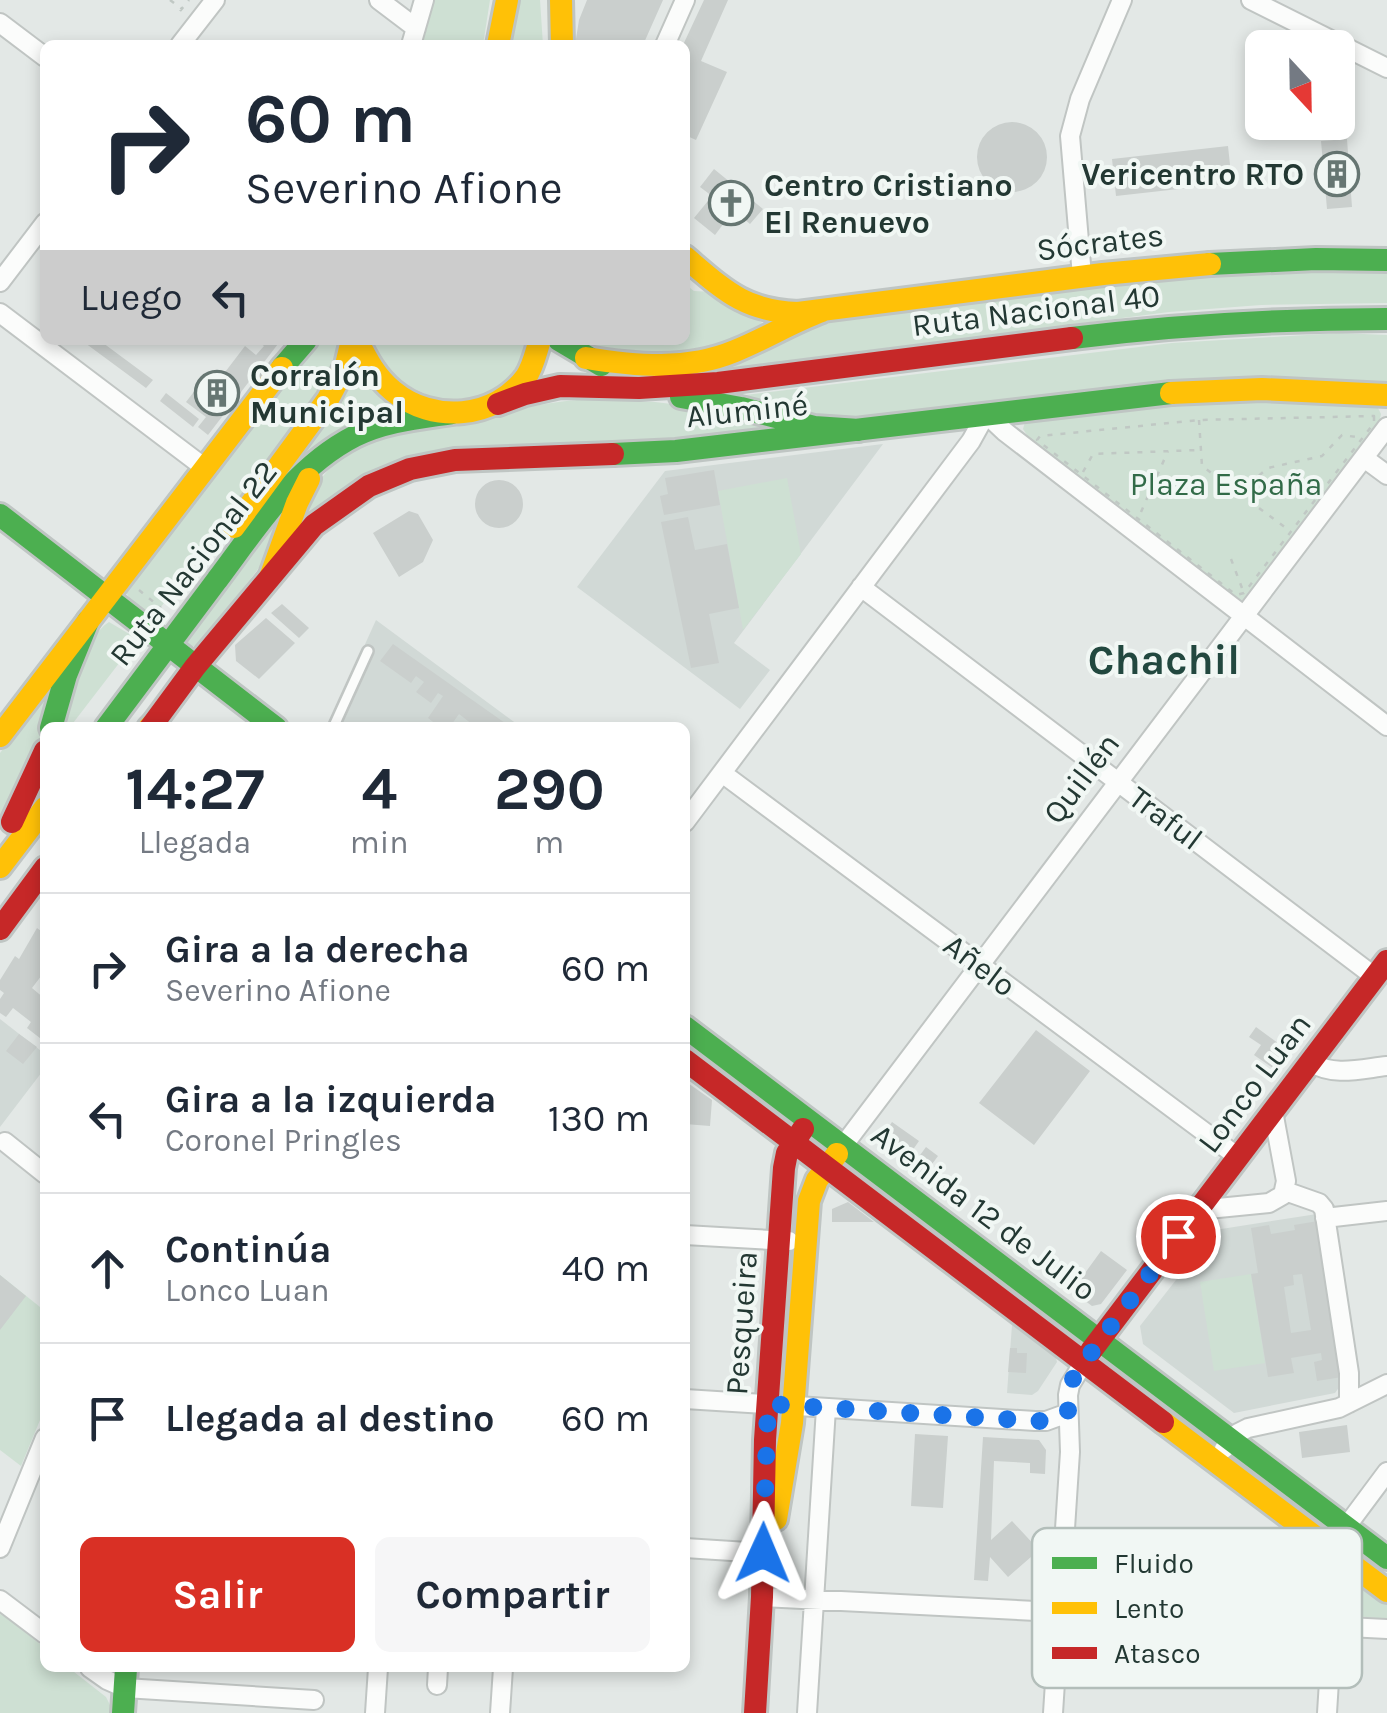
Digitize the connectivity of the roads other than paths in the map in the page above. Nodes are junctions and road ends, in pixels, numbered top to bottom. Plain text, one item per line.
1 (215, 0) edge
2 (379, 0) edge
3 (424, 0) edge
4 (574, 0) edge
5 (686, 0) edge
6 (1122, 0) edge
7 (1251, 0) edge
8 (505, 5) edge
9 (561, 10) edge
10 (0, 22) edge
11 (414, 37) edge
12 (184, 40) edge
13 (499, 40) edge
14 (562, 40) edge
15 (667, 40) edge
16 (40, 53) edge
17 (1387, 68) edge
18 (40, 230) edge
19 (1387, 260) edge
20 (690, 262) edge
21 (1082, 276) junction
22 (0, 282) edge
23 (822, 312) junction
24 (0, 313) edge
25 (1387, 319) edge
26 (40, 343) edge
27 (43, 345) edge
28 (294, 345) edge
29 (302, 345) edge
30 (352, 345) edge
31 (357, 345) edge
32 (539, 345) edge
33 (566, 345) edge
34 (586, 358) junction
35 (282, 368) junction
36 (695, 385) junction
37 (615, 388) junction
38 (1387, 395) edge
39 (498, 404) junction
40 (452, 414) junction
41 (986, 414) junction
42 (1387, 427) edge
43 (859, 430) junction
44 (322, 458) junction
45 (1364, 458) junction
46 (206, 468) junction
47 (1387, 476) edge
48 (0, 515) edge
49 (271, 575) junction
50 (862, 587) junction
51 (106, 596) junction
52 (1244, 616) junction
53 (88, 620) junction
54 (161, 640) junction
55 (368, 651) dead end
56 (195, 667) junction
57 (53, 722) edge
58 (88, 722) edge
59 (110, 722) edge
60 (154, 722) edge
61 (268, 722) edge
62 (336, 722) edge
63 (1387, 726) edge
64 (0, 736) edge
65 (40, 770) edge
66 (722, 773) junction
67 (1118, 782) junction
68 (40, 790) edge
69 (690, 815) edge
70 (27, 821) edge
71 (0, 868) edge
72 (37, 895) edge
73 (0, 929) edge
74 (980, 964) junction
75 (1381, 969) edge
76 (690, 1030) edge
77 (1310, 1062) junction
78 (690, 1064) edge
79 (1387, 1066) edge
80 (1273, 1111) junction
81 (809, 1120) junction
82 (6, 1142) dead end
83 (794, 1142) junction
84 (843, 1146) junction
85 (1238, 1157) junction
86 (40, 1167) edge
87 (826, 1167) junction
88 (1285, 1191) junction
89 (1198, 1210) junction
90 (1387, 1212) edge
91 (1326, 1218) junction
92 (690, 1235) edge
93 (779, 1240) junction
94 (806, 1242) junction
95 (1100, 1340) junction
96 (1084, 1362) junction
97 (1387, 1384) edge
98 (690, 1399) edge
99 (768, 1404) junction
100 (1349, 1404) junction
101 (794, 1406) junction
102 (826, 1408) junction
103 (1068, 1413) junction
104 (1232, 1440) junction
105 (40, 1450) edge
106 (1215, 1461) junction
107 (1387, 1472) edge
108 (1346, 1526) junction
109 (1065, 1528) edge
110 (1304, 1528) edge
111 (1349, 1528) edge
112 (1362, 1538) edge
113 (0, 1548) edge
114 (690, 1548) edge
115 (763, 1553) junction
116 (1387, 1558) edge
117 (1362, 1572) edge
118 (1387, 1591) edge
119 (762, 1597) junction
120 (0, 1600) edge
121 (814, 1600) junction
122 (1032, 1611) edge
123 (1362, 1627) edge
124 (1387, 1628) edge
125 (40, 1630) edge
126 (96, 1672) edge
127 (378, 1672) edge
128 (503, 1672) edge
129 (125, 1678) edge
130 (1055, 1688) edge
131 (1328, 1688) edge
132 (314, 1700) dead end
133 (123, 1713) edge
134 (375, 1713) edge
135 (500, 1713) edge
136 (754, 1713) edge
137 (807, 1713) edge
138 (1054, 1713) edge
139 (1327, 1713) edge

1 - 12 street
2 - 11 street
3 - 11 street
4 - 9 lane
5 - 15 street
6 - 21 street
7 - 17 street
8 - 13 main road
9 - 14 main road
10 - 16 street
18 - 22 street
19 - 21 main road, Sócrates
20 - 23 main road
21 - 23 main road, Sócrates
23 - 34 main road
24 - 26 street
25 - 36 main road, Ruta Nacional 40
27 - 46 street
28 - 35 street
29 - 35 main road
30 - 54 main road, Ruta Nacional 22
31 - 40 main road
32 - 39 main road
33 - 34 main road, Ruta Nacional 40
34 - 36 main road, Ruta Nacional 40
35 - 46 main road
36 - 37 main road, Ruta Nacional 40
37 - 39 main road, Ruta Nacional 40
37 - 43 main road
38 - 41 main road, Aluminé
39 - 40 main road, Ruta Nacional 22
40 - 44 main road, Ruta Nacional 22
41 - 43 main road, Aluminé
41 - 50 street
41 - 52 street
42 - 45 street, Quillén
43 - 49 main road, Aluminé
44 - 49 main road
44 - 54 main road, Ruta Nacional 22
45 - 47 street
45 - 52 street, Quillén
46 - 51 main road
48 - 51 main road
49 - 56 main road, Aluminé
50 - 66 street
50 - 67 street, Traful
51 - 53 main road
51 - 54 main road
52 - 63 street
52 - 67 street, Quillén
53 - 57 main road
53 - 64 main road
54 - 56 main road
54 - 58 main road, Ruta Nacional 22
54 - 59 main road, Ruta Nacional 22
55 - 62 lane
56 - 60 main road, Aluminé
56 - 61 main road
65 - 70 main road
66 - 69 street
66 - 74 street, Añelo
67 - 74 street, Quillén
67 - 75 street, Traful
68 - 70 main road
70 - 71 main road
72 - 73 main road
74 - 84 street, Quillén
74 - 85 street, Añelo
75 - 77 main road, Lonco Luan
76 - 81 main road, Avenida 12 de Julio
77 - 79 street
77 - 80 main road, Lonco Luan
78 - 83 main road, Avenida 12 de Julio
80 - 85 main road, Lonco Luan
80 - 88 street
81 - 83 main road, Pesqueira
81 - 84 main road, Avenida 12 de Julio
82 - 86 street
83 - 87 main road, Avenida 12 de Julio
83 - 93 main road, Pesqueira
84 - 87 main road, Quillén
84 - 95 main road, Avenida 12 de Julio
85 - 89 main road, Lonco Luan
87 - 94 main road, Pesqueira
87 - 96 main road, Avenida 12 de Julio
88 - 89 street
88 - 91 street
89 - 95 main road, Lonco Luan
90 - 91 street
91 - 100 street
92 - 93 street
93 - 94 street
93 - 99 main road, Pesqueira
94 - 101 main road, Pesqueira
95 - 96 main road, Lonco Luan
95 - 104 main road, Avenida 12 de Julio
96 - 103 street
96 - 106 main road, Avenida 12 de Julio
97 - 100 street
98 - 99 street
99 - 101 street
99 - 115 main road, Pesqueira
100 - 104 street
101 - 102 street
101 - 119 main road, Pesqueira
102 - 103 street
102 - 121 street
103 - 109 street
104 - 106 street
104 - 108 main road, Avenida 12 de Julio
105 - 113 street
106 - 110 main road, Avenida 12 de Julio
107 - 108 street
108 - 111 main road, Avenida 12 de Julio
112 - 116 main road, Avenida 12 de Julio
114 - 115 street
115 - 119 main road, Pesqueira
117 - 118 main road, Avenida 12 de Julio
119 - 121 street
119 - 136 main road, Pesqueira
120 - 125 street
121 - 122 street
121 - 137 street
123 - 124 street
126 - 129 street
127 - 134 street
128 - 135 street
129 - 132 street
129 - 133 main road
130 - 138 street
131 - 139 street

